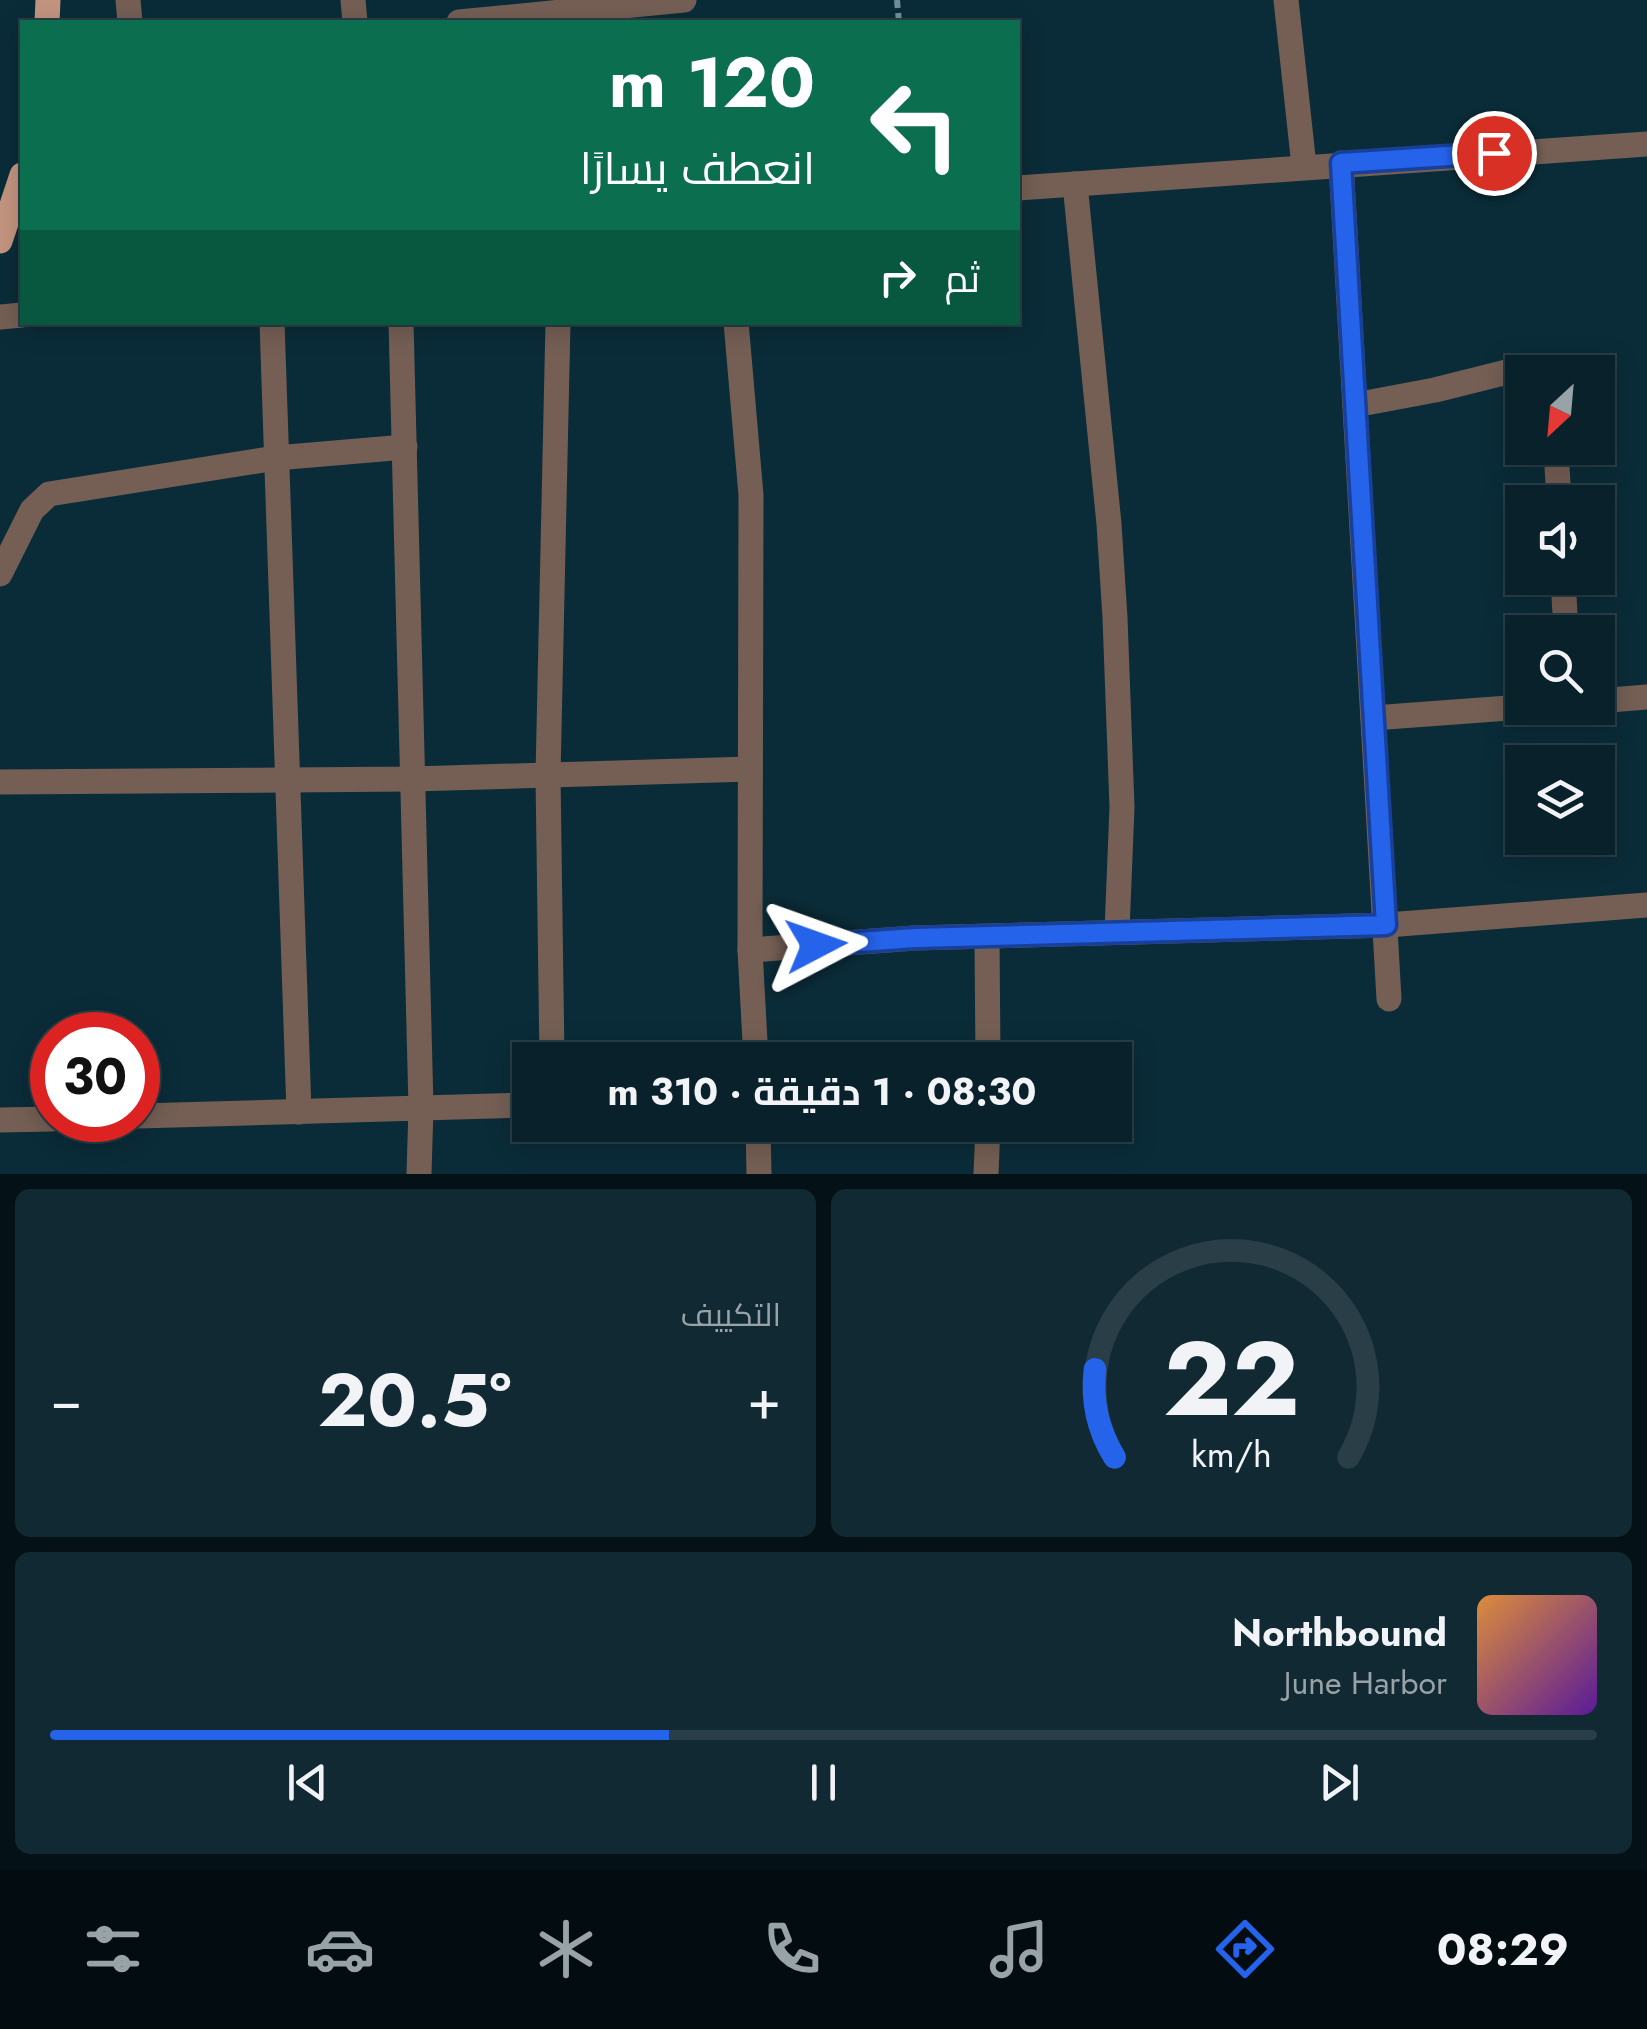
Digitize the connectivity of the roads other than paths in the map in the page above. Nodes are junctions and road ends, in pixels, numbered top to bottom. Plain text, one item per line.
1 (684, 0) edge
2 (1286, 0) edge
3 (479, 20) edge
4 (1647, 144) edge
5 (1341, 163) junction
6 (1304, 166) junction
7 (20, 181) edge
8 (1075, 184) junction
9 (1020, 188) edge
10 (0, 241) edge
11 (272, 325) edge
12 (401, 325) edge
13 (558, 325) edge
14 (736, 325) edge
15 (1505, 372) edge
16 (1355, 405) junction
17 (405, 446) junction
18 (276, 458) junction
19 (0, 574) edge
20 (1647, 698) edge
21 (1615, 700) edge
22 (1505, 708) edge
23 (1373, 718) junction
24 (750, 769) junction
25 (548, 775) junction
26 (414, 779) junction
27 (287, 780) junction
28 (0, 782) edge
29 (1647, 905) edge
30 (1386, 925) junction
31 (1117, 930) junction
32 (987, 938) junction
33 (750, 950) junction
34 (1389, 999) dead end
35 (552, 1042) edge
36 (755, 1042) edge
37 (988, 1042) edge
38 (512, 1105) edge
39 (420, 1107) junction
40 (298, 1112) junction
41 (160, 1115) edge
42 (30, 1119) edge
43 (0, 1120) edge
44 (758, 1142) edge
45 (987, 1142) edge
46 (418, 1174) edge
47 (759, 1174) edge
48 (986, 1174) edge

1 - 3 street
2 - 6 street
4 - 5 street
5 - 6 street
5 - 16 street
6 - 8 street
7 - 10 main road
8 - 9 street
8 - 31 street
11 - 18 street
12 - 17 street
13 - 25 street
14 - 24 street
15 - 16 street
16 - 23 street
17 - 18 street
17 - 26 street
18 - 19 street
18 - 27 street
20 - 21 street
22 - 23 street
23 - 30 street
24 - 25 street
24 - 33 street
25 - 26 street
25 - 35 street
26 - 27 street
26 - 39 street
27 - 28 street
27 - 40 street
29 - 30 street
30 - 31 street
30 - 34 street
31 - 32 street
32 - 33 street
32 - 37 street
33 - 36 street
38 - 39 street
39 - 40 street
39 - 46 street
40 - 41 street
42 - 43 street
44 - 47 street
45 - 48 street

